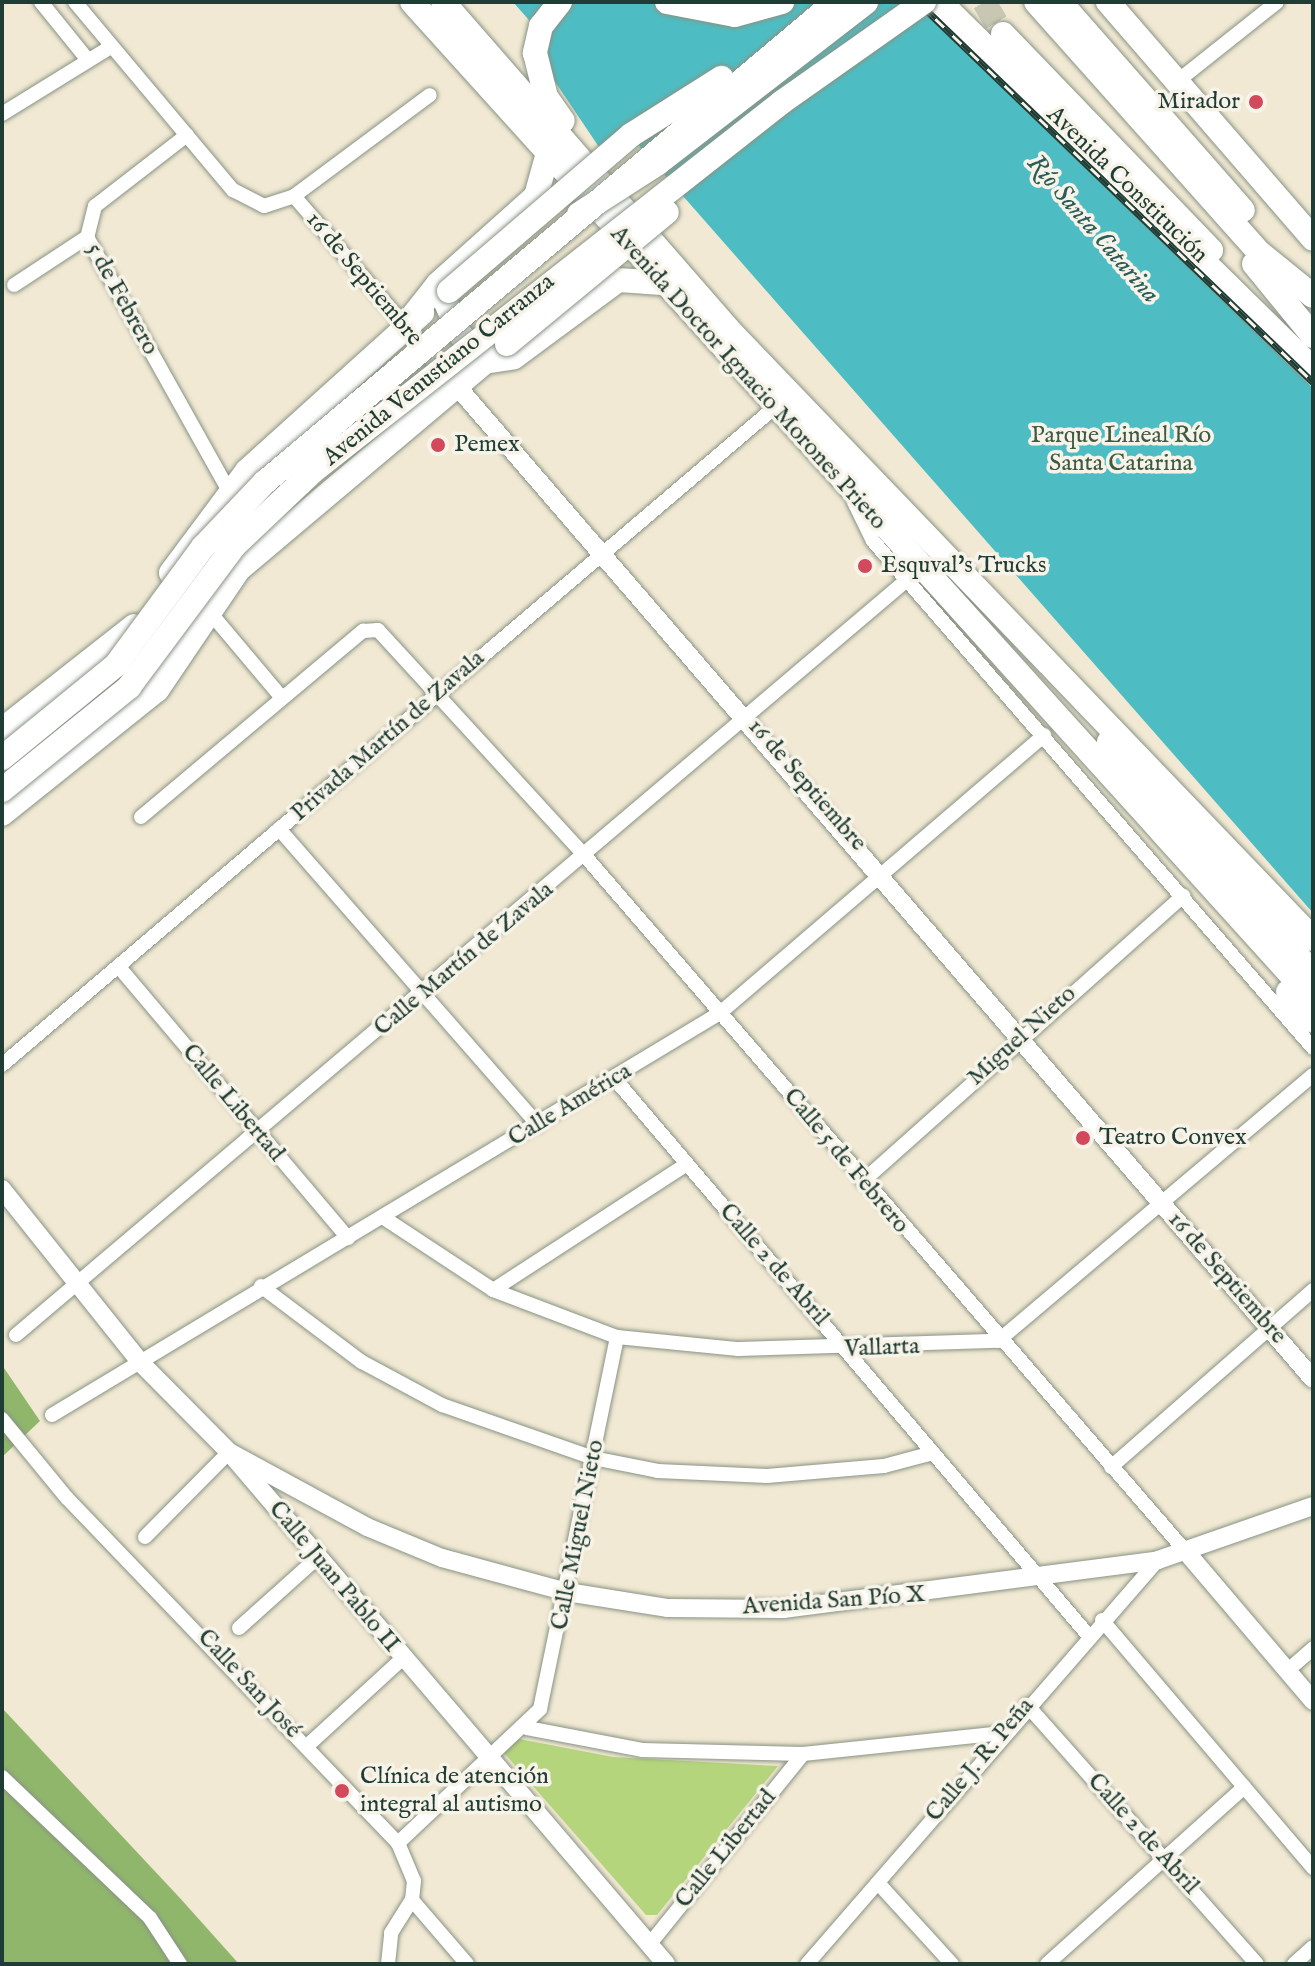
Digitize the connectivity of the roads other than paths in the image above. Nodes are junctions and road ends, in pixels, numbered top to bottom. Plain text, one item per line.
1 (41, 2) edge
2 (75, 2) edge
3 (412, 2) edge
4 (443, 2) edge
5 (560, 2) edge
6 (667, 2) edge
7 (782, 2) edge
8 (835, 2) edge
9 (866, 2) edge
10 (924, 2) edge
11 (940, 2) edge
12 (1036, 2) edge
13 (1060, 2) edge
14 (1099, 2) edge
15 (1108, 2) edge
16 (1277, 2) edge
17 (1003, 34) tunnel mouth
18 (112, 46) junction
19 (777, 49) junction
20 (88, 60) junction
21 (1179, 80) junction
22 (430, 95) dead end
23 (2, 114) edge
24 (1138, 119) junction
25 (187, 135) junction
26 (548, 153) junction
27 (710, 158) junction
28 (294, 196) junction
29 (579, 214) junction
30 (87, 237) junction
31 (1313, 239) edge
32 (1313, 251) edge
33 (1216, 272) junction
34 (662, 283) junction
35 (14, 285) dead end
36 (446, 294) junction
37 (1313, 294) edge
38 (405, 326) junction
39 (1313, 336) edge
40 (369, 360) junction
41 (484, 362) junction
42 (1313, 369) edge
43 (454, 387) junction
44 (774, 408) junction
45 (818, 422) junction
46 (408, 427) junction
47 (229, 491) junction
48 (848, 491) junction
49 (601, 552) junction
50 (908, 579) junction
51 (208, 610) junction
52 (104, 656) junction
53 (1041, 656) junction
54 (437, 694) junction
55 (282, 698) junction
56 (142, 706) junction
57 (745, 713) junction
58 (2, 730) edge
59 (1044, 735) junction
60 (2, 758) edge
61 (2, 790) edge
62 (2, 814) edge
63 (141, 817) dead end
64 (279, 829) junction
65 (585, 856) junction
66 (884, 874) junction
67 (1213, 890) junction
68 (1183, 896) junction
69 (1313, 939) edge
70 (119, 967) junction
71 (1310, 986) edge
72 (422, 994) junction
73 (720, 1013) junction
74 (1313, 1021) edge
75 (1021, 1035) junction
76 (1313, 1048) edge
77 (2, 1065) edge
78 (1313, 1075) edge
79 (614, 1078) junction
80 (538, 1125) junction
81 (259, 1133) junction
82 (687, 1164) junction
83 (863, 1181) junction
84 (2, 1189) edge
85 (1161, 1201) junction
86 (384, 1218) junction
87 (348, 1238) junction
88 (78, 1282) junction
89 (261, 1286) junction
90 (493, 1290) junction
91 (1313, 1290) edge
92 (1268, 1327) junction
93 (16, 1335) dead end
94 (617, 1337) junction
95 (998, 1341) junction
96 (847, 1350) junction
97 (140, 1362) junction
98 (1313, 1379) edge
99 (52, 1415) dead end
100 (2, 1419) edge
101 (229, 1452) junction
102 (933, 1453) junction
103 (593, 1458) junction
104 (1111, 1467) junction
105 (1313, 1506) edge
106 (145, 1537) dead end
107 (1188, 1554) junction
108 (317, 1558) junction
109 (1158, 1560) junction
110 (1037, 1577) junction
111 (567, 1592) junction
112 (1102, 1620) junction
113 (239, 1628) dead end
114 (1088, 1635) junction
115 (1313, 1648) edge
116 (402, 1659) junction
117 (1287, 1671) junction
118 (1313, 1701) edge
119 (1027, 1705) junction
120 (527, 1728) junction
121 (1003, 1733) junction
122 (307, 1746) junction
123 (803, 1754) junction
124 (491, 1758) junction
125 (2, 1777) edge
126 (1244, 1787) junction
127 (398, 1843) junction
128 (1165, 1858) junction
129 (1313, 1868) edge
130 (878, 1883) junction
131 (412, 1900) junction
132 (649, 1945) junction
133 (1313, 1947) edge
134 (180, 1964) edge
135 (388, 1964) edge
136 (467, 1964) edge
137 (666, 1964) edge
138 (807, 1964) edge
139 (952, 1964) edge
140 (1047, 1964) edge
141 (1257, 1964) edge
142 (1294, 1964) edge

1 - 20 street
2 - 18 street
3 - 26 main road, Avenida Doctor Ignacio Morones Prieto
4 - 45 main road, Avenida Doctor Ignacio Morones Prieto
5 - 45 main road
6 - 7 main road
8 - 19 main road, Avenida Venustiano Carranza, bridge
9 - 29 main road, bridge
10 - 27 main road, Avenida Venustiano Carranza, bridge
11 - 33 main road, Avenida Constitución
12 - 24 main road
13 - 37 main road
14 - 32 street
15 - 21 main road
16 - 21 street
17 - 33 main road
18 - 20 street
18 - 25 street
19 - 29 main road, Avenida Venustiano Carranza, bridge
19 - 36 main road, bridge
20 - 23 street
21 - 31 main road
22 - 28 street
24 - 37 main road
24 - 39 main road
25 - 28 street
25 - 30 street, 5 de Febrero
26 - 34 main road, Avenida Doctor Ignacio Morones Prieto
26 - 38 main road
27 - 41 main road, bridge
27 - 61 main road, Avenida Venustiano Carranza, bridge
28 - 38 street, 16 de Septiembre
29 - 60 main road, Avenida Venustiano Carranza, bridge
30 - 35 street
30 - 47 street, 5 de Febrero
33 - 42 main road, Avenida Constitución
34 - 41 main road
34 - 44 main road, Avenida Doctor Ignacio Morones Prieto
36 - 38 main road
36 - 41 main road
38 - 40 main road
38 - 43 street, 16 de Septiembre
40 - 46 main road
40 - 47 main road
41 - 43 main road
43 - 46 main road
43 - 49 street, 16 de Septiembre
44 - 48 main road, Avenida Doctor Ignacio Morones Prieto
44 - 49 street, Privada Martín de Zavala
45 - 53 main road, Avenida Doctor Ignacio Morones Prieto
46 - 51 main road
47 - 52 main road
48 - 50 street
48 - 67 main road, Avenida Doctor Ignacio Morones Prieto
49 - 54 street, Privada Martín de Zavala
49 - 57 street, 16 de Septiembre
50 - 57 street, Calle Martín de Zavala
50 - 59 street
51 - 55 street
51 - 56 main road
52 - 56 main road
52 - 58 main road
53 - 69 main road, Avenida Doctor Ignacio Morones Prieto
53 - 71 main road
54 - 55 street, Calle 5 de Febrero
54 - 64 street, Privada Martín de Zavala
54 - 65 street, Calle 5 de Febrero
55 - 63 street
56 - 62 main road
57 - 65 street, Calle Martín de Zavala
57 - 66 street, 16 de Septiembre
59 - 66 street, Calle América
59 - 68 street
64 - 70 street, Privada Martín de Zavala
64 - 72 street
65 - 72 street, Calle Martín de Zavala
65 - 73 street, Calle 5 de Febrero
66 - 73 street, Calle América
66 - 75 street, 16 de Septiembre
67 - 71 main road, Avenida Doctor Ignacio Morones Prieto
67 - 74 main road
68 - 75 street, Miguel Nieto
68 - 76 street
70 - 77 street, Privada Martín de Zavala
70 - 81 street, Calle Libertad
72 - 80 street
72 - 81 street, Calle Martín de Zavala
73 - 79 street, Calle América
73 - 83 street, Calle 5 de Febrero
75 - 83 street, Miguel Nieto
75 - 85 street, 16 de Septiembre
78 - 85 street
79 - 80 street, Calle América
79 - 82 street, Calle 2 de Abril
80 - 86 street, Calle América
81 - 87 street, Calle Libertad
81 - 88 street, Calle Martín de Zavala
82 - 90 street
82 - 96 street, Calle 2 de Abril
83 - 95 street, Calle 5 de Febrero
84 - 88 street, Calle Juan Pablo II
85 - 92 street, 16 de Septiembre
85 - 95 street
86 - 87 street, Calle América
86 - 90 street, Vallarta
87 - 89 street, Calle América
88 - 93 street, Calle Martín de Zavala
88 - 97 street, Calle Juan Pablo II
89 - 97 street, Calle América
89 - 103 street
90 - 94 street, Vallarta
91 - 92 street
92 - 98 street, 16 de Septiembre
92 - 104 street
94 - 96 street, Vallarta
94 - 103 street, Calle Miguel Nieto
95 - 96 street, Vallarta
95 - 104 street, Calle 5 de Febrero
96 - 102 street, Calle 2 de Abril
97 - 99 street, Calle América
97 - 101 street, Calle Juan Pablo II
100 - 122 street, Calle San José
101 - 106 street
101 - 108 street, Calle Juan Pablo II
101 - 111 street, Avenida San Pío X
102 - 103 street
102 - 110 street, Calle 2 de Abril
103 - 111 street, Calle Miguel Nieto
104 - 107 street, Calle 5 de Febrero
105 - 107 street, Avenida San Pío X
107 - 109 street, Avenida San Pío X
107 - 117 street, Calle 5 de Febrero
108 - 113 street
108 - 116 street, Calle Juan Pablo II
109 - 110 street, Avenida San Pío X
109 - 112 street, Calle J. R. Peña
110 - 111 street, Avenida San Pío X
110 - 114 street, Calle 2 de Abril
111 - 120 street, Calle Miguel Nieto
112 - 114 street, Calle J. R. Peña
112 - 126 street
114 - 119 street, Calle J. R. Peña
115 - 117 street
116 - 122 street
116 - 124 street, Calle Juan Pablo II
117 - 118 street, Calle 5 de Febrero
119 - 121 street, Calle J. R. Peña
119 - 128 street, Calle 2 de Abril
120 - 123 street
120 - 124 street
121 - 123 street
121 - 130 street, Calle J. R. Peña
122 - 127 street, Calle San José
123 - 132 street, Calle Libertad
124 - 127 street
124 - 132 street, Calle Juan Pablo II
125 - 134 street
126 - 128 street
126 - 129 street
127 - 131 street, Calle San José
128 - 140 street
128 - 141 street, Calle 2 de Abril
130 - 138 street, Calle J. R. Peña
130 - 139 street
131 - 135 street
131 - 136 street
132 - 137 street, Calle Juan Pablo II
133 - 142 street

